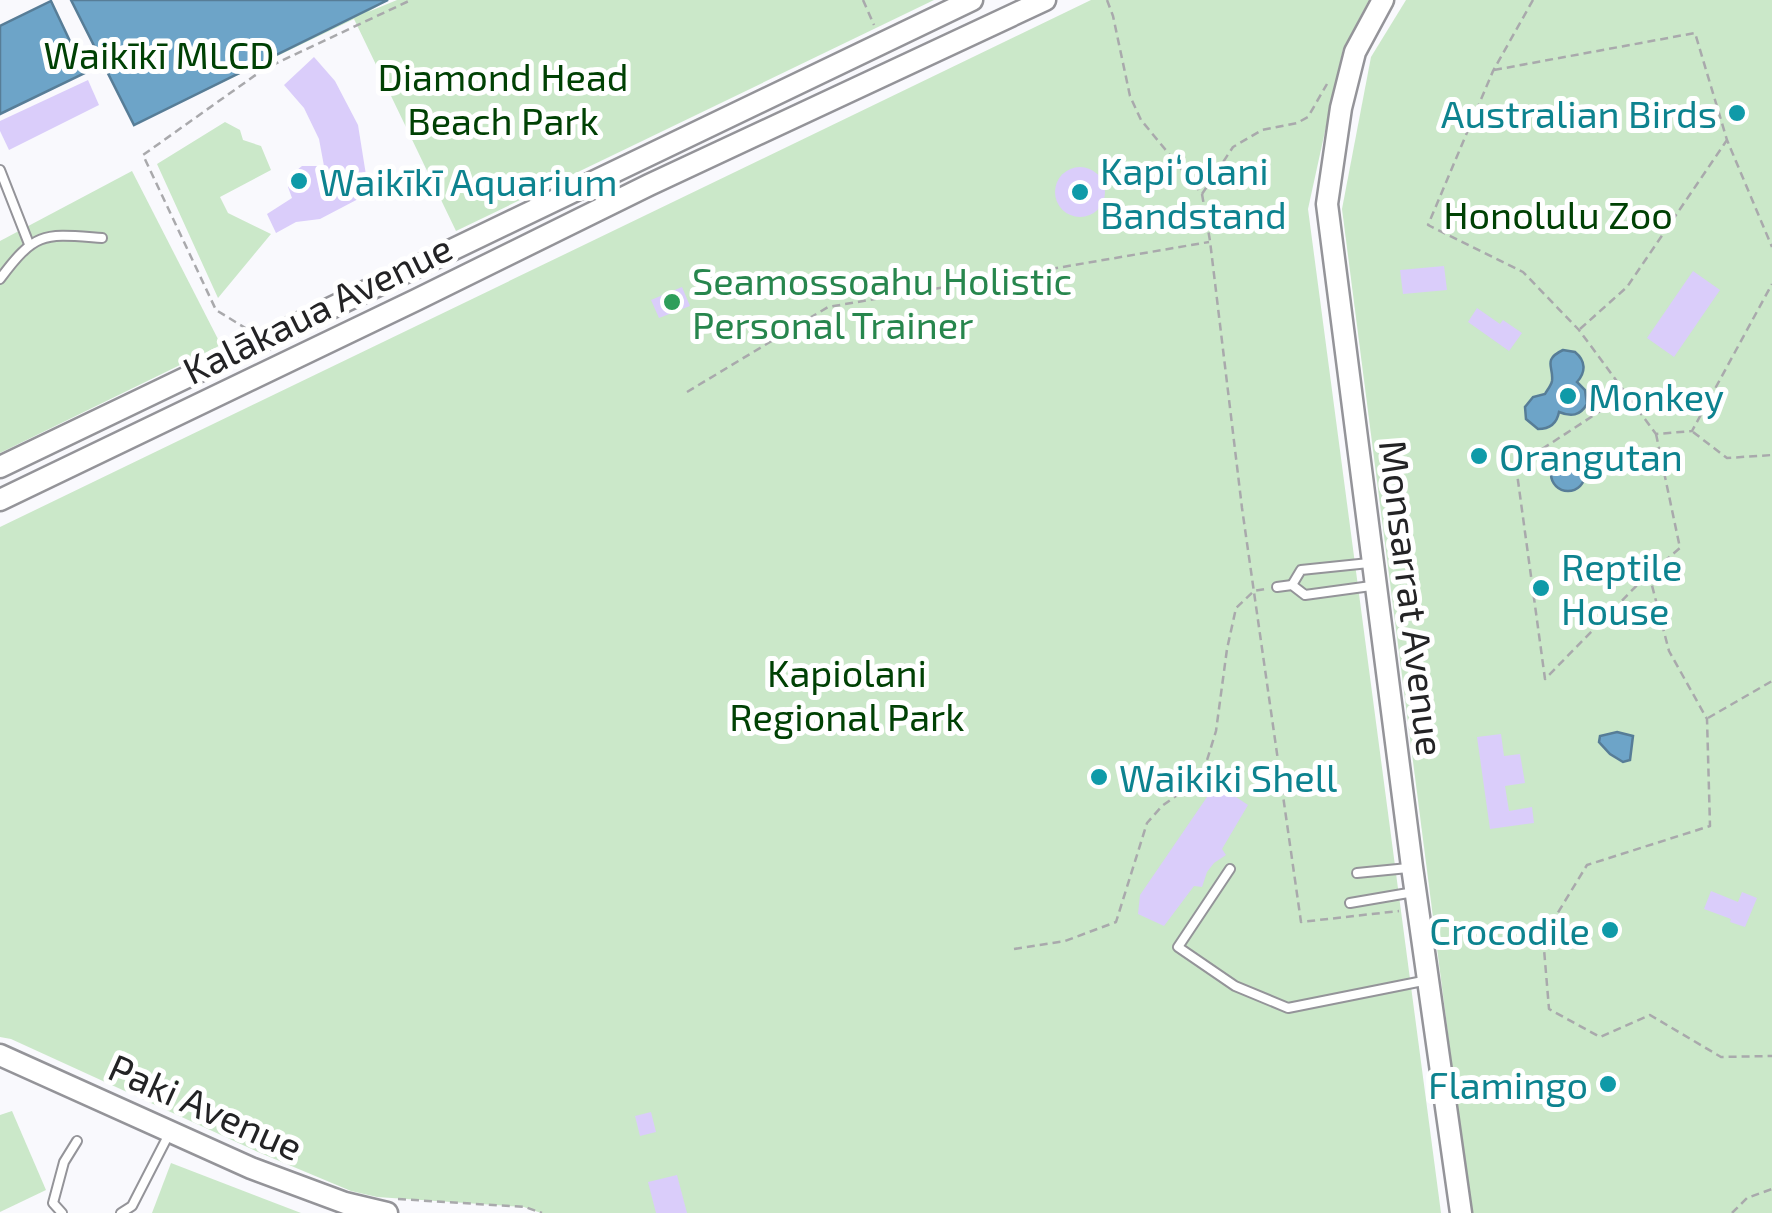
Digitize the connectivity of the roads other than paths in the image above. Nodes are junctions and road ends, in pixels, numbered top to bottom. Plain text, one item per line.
1 (972, 0) edge
2 (1044, 0) edge
3 (1383, 0) edge
4 (710, 126) junction
5 (721, 152) junction
6 (0, 170) edge
7 (102, 238) dead end
8 (30, 244) junction
9 (402, 274) junction
10 (0, 279) edge
11 (416, 300) junction
12 (0, 467) edge
13 (0, 500) edge
14 (1373, 562) junction
15 (1292, 585) junction
16 (1376, 585) junction
17 (1276, 587) dead end
18 (1412, 868) junction
19 (1230, 869) dead end
20 (1356, 873) dead end
21 (1415, 892) junction
22 (1350, 903) dead end
23 (1428, 980) junction
24 (0, 1054) edge
25 (171, 1131) junction
26 (77, 1140) dead end
27 (391, 1206) edge
28 (62, 1213) edge
29 (121, 1213) edge
30 (1460, 1213) edge

1 - 4 street, Kalākaua Avenue
2 - 5 street, Kalākaua Avenue
3 - 14 street, Monsarrat Avenue
4 - 5 lane
4 - 9 street, Kalākaua Avenue
5 - 11 street, Kalākaua Avenue
6 - 8 lane
7 - 8 lane
8 - 10 lane
9 - 11 lane
9 - 12 street, Kalākaua Avenue
11 - 13 street, Kalākaua Avenue
14 - 15 lane
14 - 16 street, Monsarrat Avenue
15 - 16 lane
15 - 17 lane
16 - 18 street, Monsarrat Avenue
18 - 20 lane
18 - 21 street, Monsarrat Avenue
19 - 23 lane
21 - 22 lane
21 - 23 street, Monsarrat Avenue
23 - 30 street, Monsarrat Avenue
24 - 25 street, Paki Avenue
25 - 27 street, Paki Avenue
25 - 29 lane
26 - 28 lane

